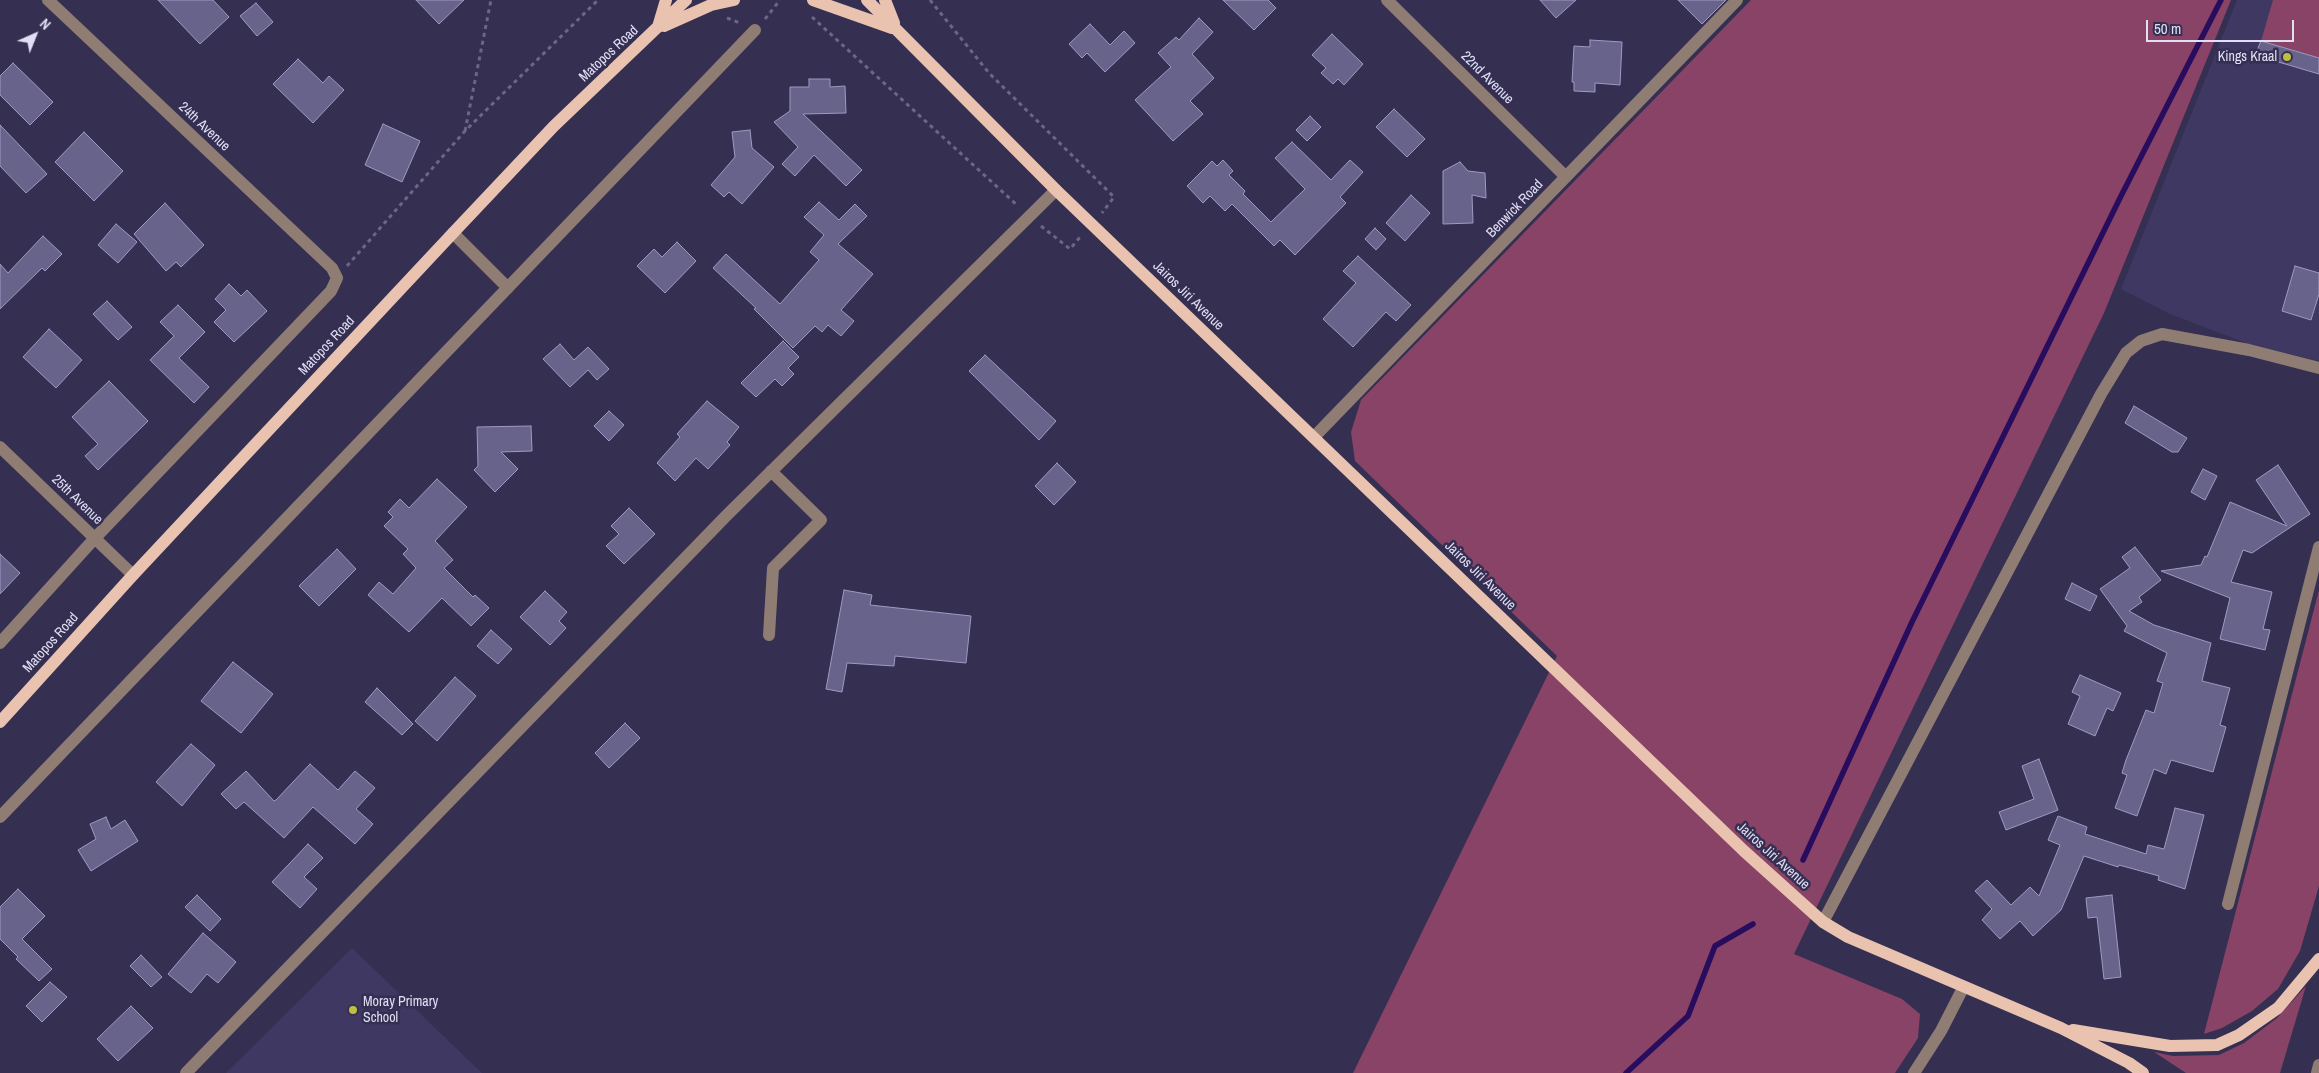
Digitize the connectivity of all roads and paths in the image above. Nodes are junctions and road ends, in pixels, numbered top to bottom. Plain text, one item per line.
1 (48, 0) edge
2 (491, 0) edge
3 (598, 0) edge
4 (666, 0) edge
5 (686, 0) edge
6 (734, 0) edge
7 (780, 0) edge
8 (813, 0) edge
9 (867, 0) edge
10 (885, 0) edge
11 (930, 0) edge
12 (1388, 0) edge
13 (1737, 0) edge
14 (808, 13) dead end
15 (657, 29) junction
16 (755, 30) joint
17 (897, 30) junction
18 (465, 132) junction
19 (1566, 177) junction
20 (1056, 190) junction
21 (1029, 216) junction
22 (1092, 224) junction
23 (453, 233) junction
24 (337, 278) junction
25 (508, 288) junction
26 (2319, 368) edge
27 (1314, 437) junction
28 (0, 447) edge
29 (771, 472) junction
30 (95, 538) junction
31 (2319, 547) edge
32 (133, 575) junction
33 (769, 635) dead end
34 (0, 643) edge
35 (0, 722) edge
36 (0, 818) edge
37 (2228, 904) dead end
38 (1824, 922) junction
39 (2319, 959) edge
40 (1963, 988) junction
41 (2060, 1028) junction
42 (2319, 1065) edge
43 (2133, 1068) edge
44 (186, 1073) edge
45 (1914, 1073) edge
46 (2143, 1073) edge
47 (2317, 1073) edge

1 - 24 street, 24th Avenue
2 - 18 path
3 - 18 path
4 - 15 main road
5 - 15 main road, Matopos Road
6 - 15 main road
7 - 16 path
8 - 17 main road
9 - 17 main road, Jairos Jiri Avenue
10 - 17 main road
11 - 22 path
12 - 19 street, 22nd Avenue
13 - 19 street, Benwick Road
14 - 21 path
15 - 23 main road, Matopos Road
16 - 25 street
17 - 20 main road, Jairos Jiri Avenue
18 - 24 path
19 - 27 street, Benwick Road
20 - 21 street
20 - 22 main road, Jairos Jiri Avenue
21 - 22 path
21 - 29 street
22 - 27 main road, Jairos Jiri Avenue
23 - 25 street
23 - 32 main road, Matopos Road
24 - 30 street
25 - 36 street
26 - 38 street
27 - 38 main road, Jairos Jiri Avenue
28 - 30 street, 25th Avenue
29 - 33 street
29 - 44 street
30 - 32 street, 25th Avenue
30 - 34 street
31 - 37 street
32 - 35 main road, Matopos Road
38 - 40 main road, Jairos Jiri Avenue
39 - 41 main road
40 - 41 main road, Jairos Jiri Avenue
40 - 45 street
41 - 43 main road, Jairos Jiri Avenue
42 - 47 street
43 - 46 main road, Jairos Jiri Avenue

